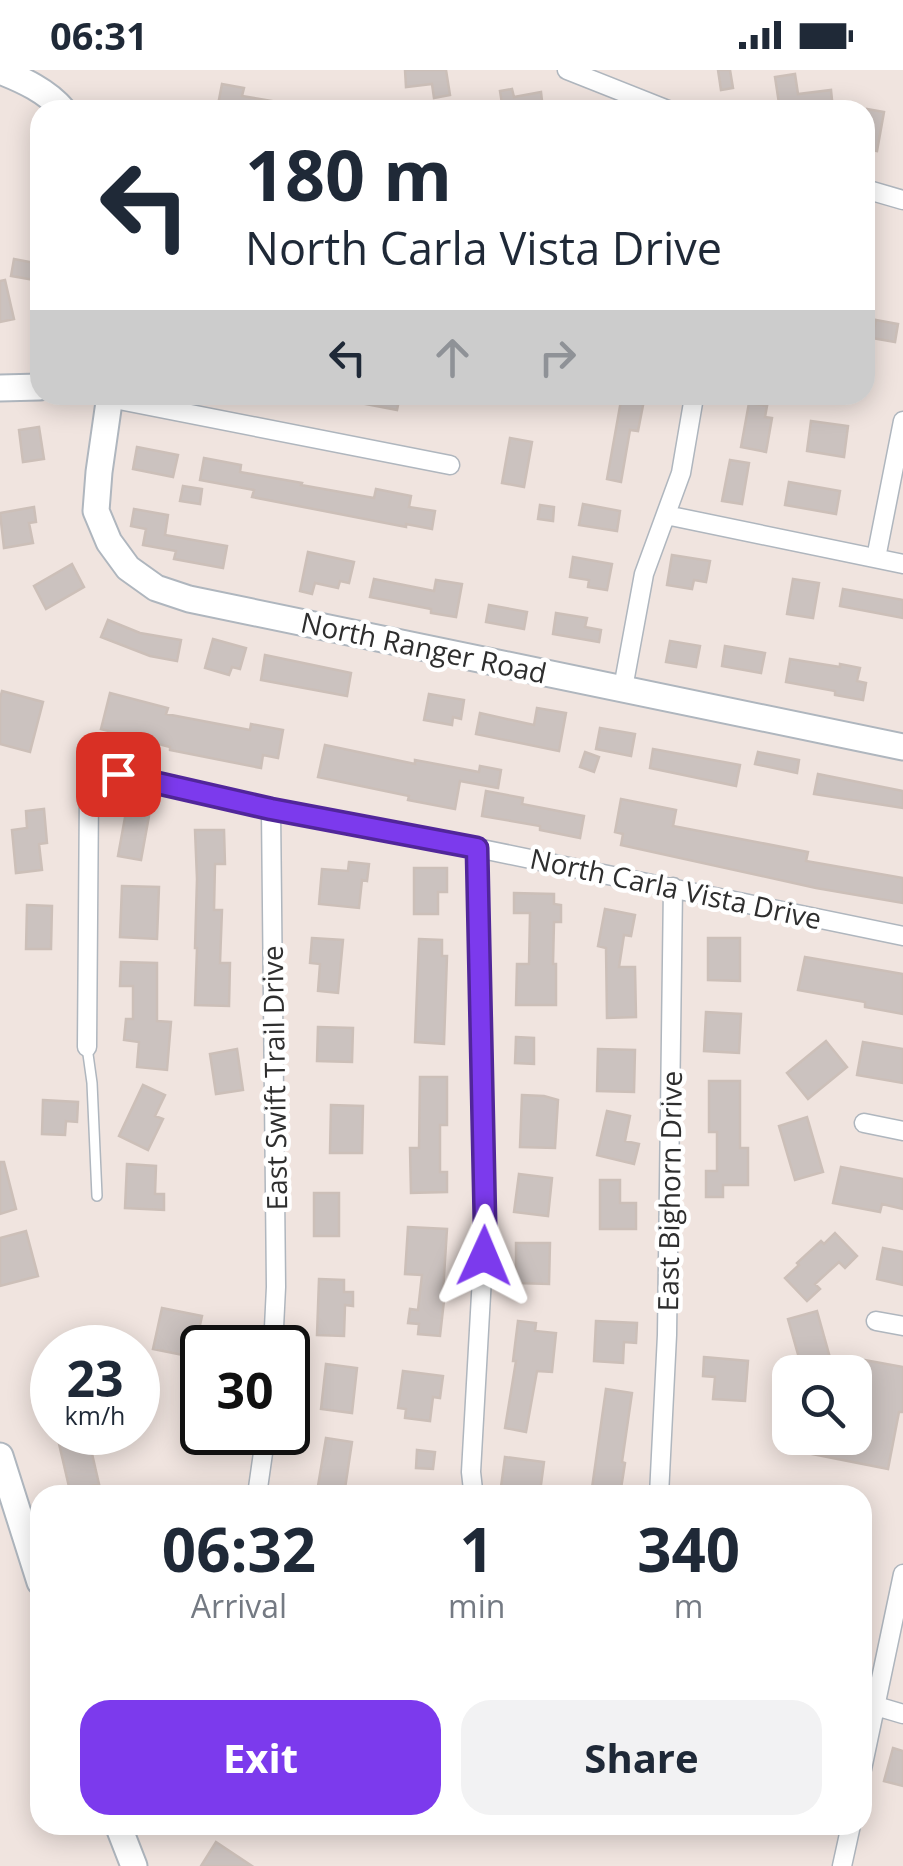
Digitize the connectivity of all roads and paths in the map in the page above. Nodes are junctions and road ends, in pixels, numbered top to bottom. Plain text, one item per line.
1 (568, 70) edge
2 (0, 71) edge
3 (55, 100) edge
4 (643, 100) edge
5 (875, 191) edge
6 (903, 200) edge
7 (30, 387) edge
8 (0, 388) edge
9 (103, 405) edge
10 (149, 405) edge
11 (693, 405) edge
12 (903, 421) edge
13 (450, 465) dead end
14 (666, 515) junction
15 (876, 558) junction
16 (903, 564) edge
17 (623, 688) junction
18 (903, 747) edge
19 (271, 809) junction
20 (477, 848) junction
21 (674, 888) junction
22 (903, 936) edge
23 (87, 1047) joint
24 (864, 1123) dead end
25 (903, 1131) edge
26 (97, 1196) dead end
27 (876, 1321) dead end
28 (274, 1325) edge
29 (903, 1326) edge
30 (263, 1455) edge
31 (0, 1456) edge
32 (258, 1485) edge
33 (472, 1485) edge
34 (660, 1485) edge
35 (8, 1508) edge
36 (30, 1559) edge
37 (903, 1574) edge
38 (876, 1706) junction
39 (903, 1714) edge
40 (872, 1724) edge
41 (122, 1835) edge
42 (849, 1835) edge
43 (134, 1866) edge
44 (842, 1866) edge

1 - 4 street
2 - 3 street
5 - 6 street
7 - 8 street
9 - 17 street, North Ranger Road
10 - 13 street
11 - 14 street
12 - 15 street
14 - 15 street
14 - 17 street
15 - 16 street
17 - 18 street, North Ranger Road
19 - 20 street, North Carla Vista Drive
19 - 23 street, North Carla Vista Drive
19 - 28 street, East Swift Trail Drive
20 - 21 street, North Carla Vista Drive
20 - 33 street
21 - 22 street, North Carla Vista Drive
21 - 34 street, East Bighorn Drive
23 - 26 lane
24 - 25 street
27 - 29 street
30 - 32 street
31 - 35 street
35 - 36 street
37 - 38 street
38 - 39 street
38 - 40 street
41 - 43 street
42 - 44 street

